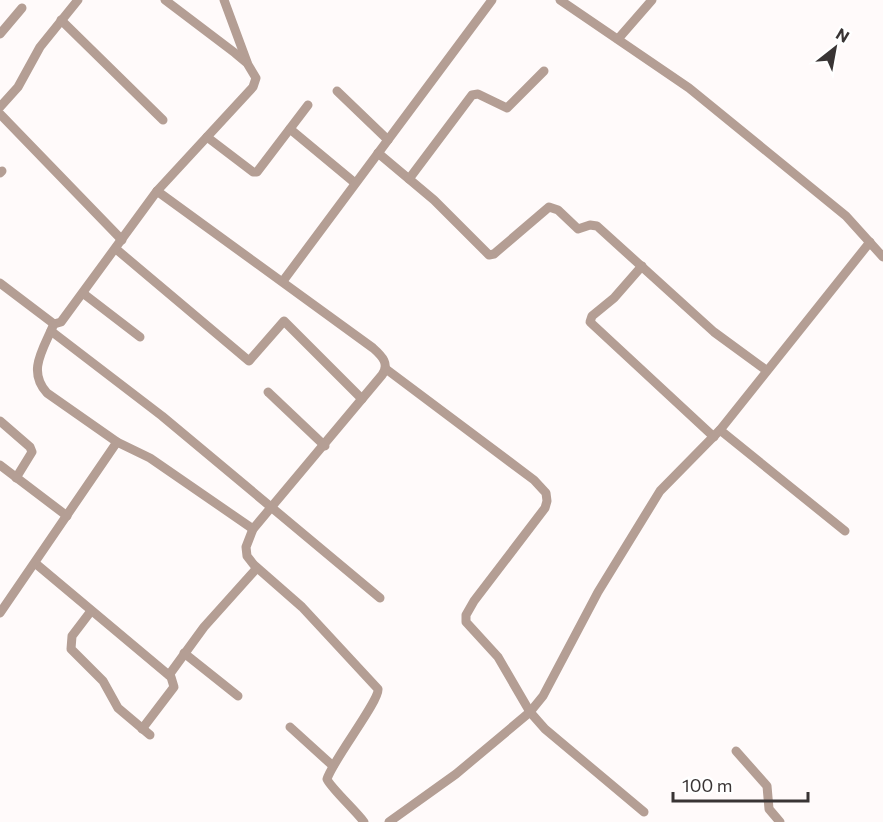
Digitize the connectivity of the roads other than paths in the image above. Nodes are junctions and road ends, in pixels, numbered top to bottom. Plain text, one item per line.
1 (78, 0) edge
2 (165, 0) edge
3 (224, 0) edge
4 (492, 0) edge
5 (652, 0) edge
6 (568, 2) edge
7 (22, 8) dead end
8 (61, 20) junction
9 (0, 33) edge
10 (618, 39) junction
11 (247, 63) junction
12 (544, 70) dead end
13 (337, 91) dead end
14 (308, 105) dead end
15 (0, 107) edge
16 (0, 114) edge
17 (163, 120) dead end
18 (290, 129) junction
19 (207, 137) junction
20 (388, 140) junction
21 (378, 153) junction
22 (409, 179) junction
23 (355, 183) junction
24 (157, 191) junction
25 (122, 240) junction
26 (870, 242) junction
27 (116, 249) junction
28 (883, 257) edge
29 (642, 266) junction
30 (283, 281) junction
31 (0, 283) edge
32 (84, 294) junction
33 (53, 328) junction
34 (140, 337) dead end
35 (386, 369) junction
36 (766, 370) junction
37 (268, 392) dead end
38 (363, 399) junction
39 (0, 421) edge
40 (717, 433) junction
41 (117, 442) junction
42 (325, 446) junction
43 (0, 465) edge
44 (16, 478) junction
45 (271, 509) junction
46 (67, 516) junction
47 (253, 530) junction
48 (845, 531) dead end
49 (34, 563) junction
50 (257, 568) junction
51 (380, 598) dead end
52 (91, 611) junction
53 (0, 614) edge
54 (184, 653) junction
55 (169, 675) junction
56 (238, 696) dead end
57 (530, 712) junction
58 (290, 727) dead end
59 (736, 751) dead end
60 (333, 766) junction
61 (644, 812) dead end
62 (364, 822) edge
63 (389, 822) edge
64 (780, 822) edge

1 - 8 street
2 - 11 street
3 - 11 street
4 - 20 street
5 - 10 street
6 - 10 street
7 - 9 street
8 - 15 street
8 - 17 street
10 - 26 street
11 - 19 street
12 - 22 street
13 - 20 street
14 - 18 street
16 - 25 street
18 - 19 street
18 - 23 street
19 - 24 street
20 - 21 street
21 - 22 street
21 - 23 street
22 - 29 street
23 - 30 street
24 - 25 street
24 - 30 street
25 - 27 street
26 - 28 street
26 - 36 street
27 - 32 street
27 - 38 street
29 - 36 street
29 - 40 street
30 - 35 street
31 - 33 street
32 - 33 street
32 - 34 street
33 - 41 street
33 - 45 street
35 - 38 street
35 - 57 street
36 - 40 street
37 - 42 street
38 - 42 street
39 - 44 street
40 - 48 street
40 - 57 street
41 - 46 street
41 - 47 street
42 - 45 street
43 - 44 street
44 - 46 street
45 - 47 street
45 - 51 street
46 - 49 street
47 - 50 street
49 - 52 street
49 - 53 street
50 - 54 street
50 - 60 street
52 - 55 street
52 - 55 street
54 - 55 street
54 - 56 street
57 - 61 street
57 - 63 street
58 - 60 street
59 - 64 street
60 - 62 street

